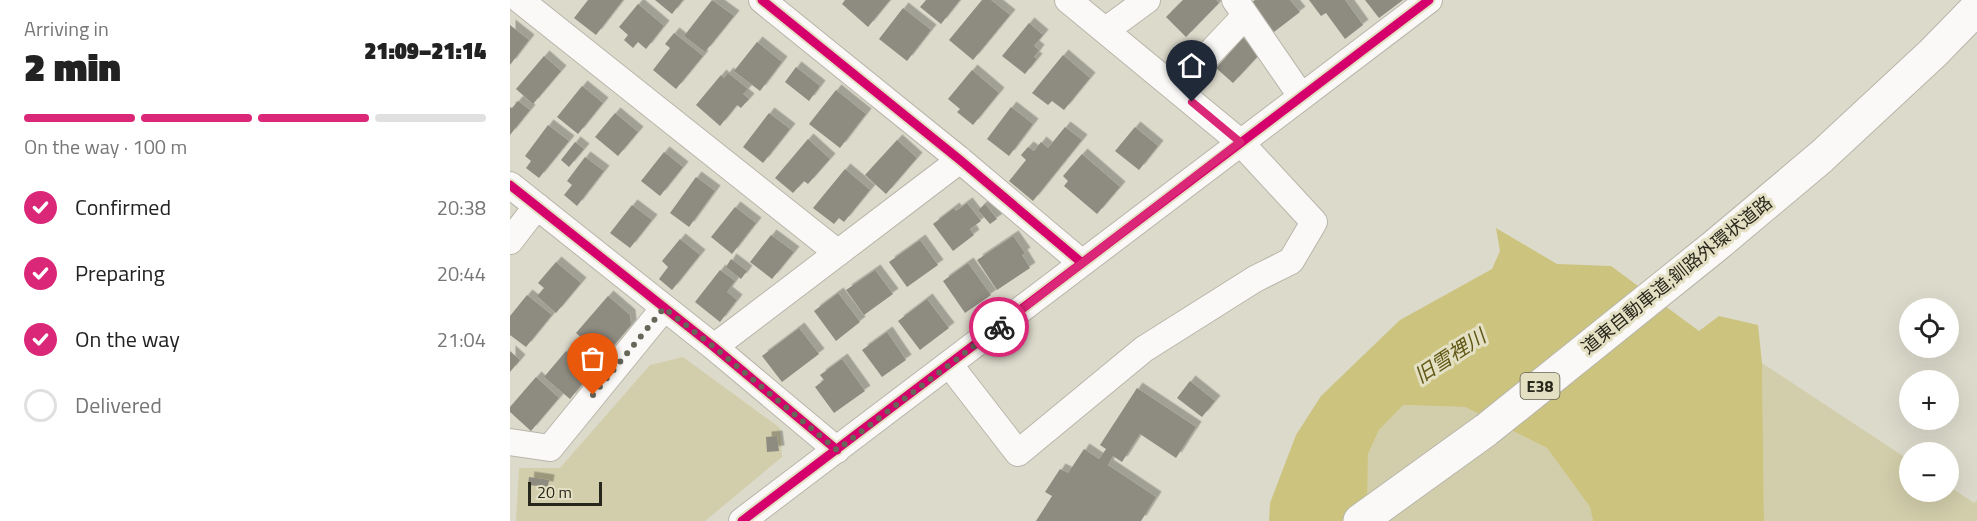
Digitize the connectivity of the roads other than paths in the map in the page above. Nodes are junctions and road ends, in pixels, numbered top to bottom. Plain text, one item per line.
1 (520, 0) edge
2 (762, 0) edge
3 (1068, 0) edge
4 (1147, 0) edge
5 (1429, 0) edge
6 (1240, 8) edge
7 (1977, 8) edge
8 (1106, 30) junction
9 (1977, 36) edge
10 (1176, 89) junction
11 (1302, 96) junction
12 (1240, 142) junction
13 (960, 160) junction
14 (510, 185) edge
15 (537, 206) junction
16 (510, 242) edge
17 (1723, 252) junction
18 (838, 253) junction
19 (1082, 264) junction
20 (664, 308) junction
21 (714, 347) junction
22 (950, 364) junction
23 (510, 442) edge
24 (837, 450) junction
25 (742, 521) edge
26 (1360, 521) edge
27 (1389, 521) edge

1 - 18 street
2 - 13 street
3 - 8 street
4 - 8 street
5 - 11 street
6 - 10 street
6 - 11 street
7 - 17 highway, 道東自動車道;釧路外環状道路 / E38
8 - 10 street
9 - 17 highway, 道東自動車道;釧路外環状道路 / E38
10 - 12 street
11 - 12 street
12 - 19 street
12 - 22 street
13 - 18 street
13 - 19 street
14 - 15 street
15 - 16 street
15 - 20 street
17 - 26 highway, 道東自動車道;釧路外環状道路 / E38
17 - 27 highway, 道東自動車道;釧路外環状道路 / E38
18 - 21 street
19 - 22 street
20 - 21 street
20 - 23 street
21 - 24 street
22 - 24 street
24 - 25 street

